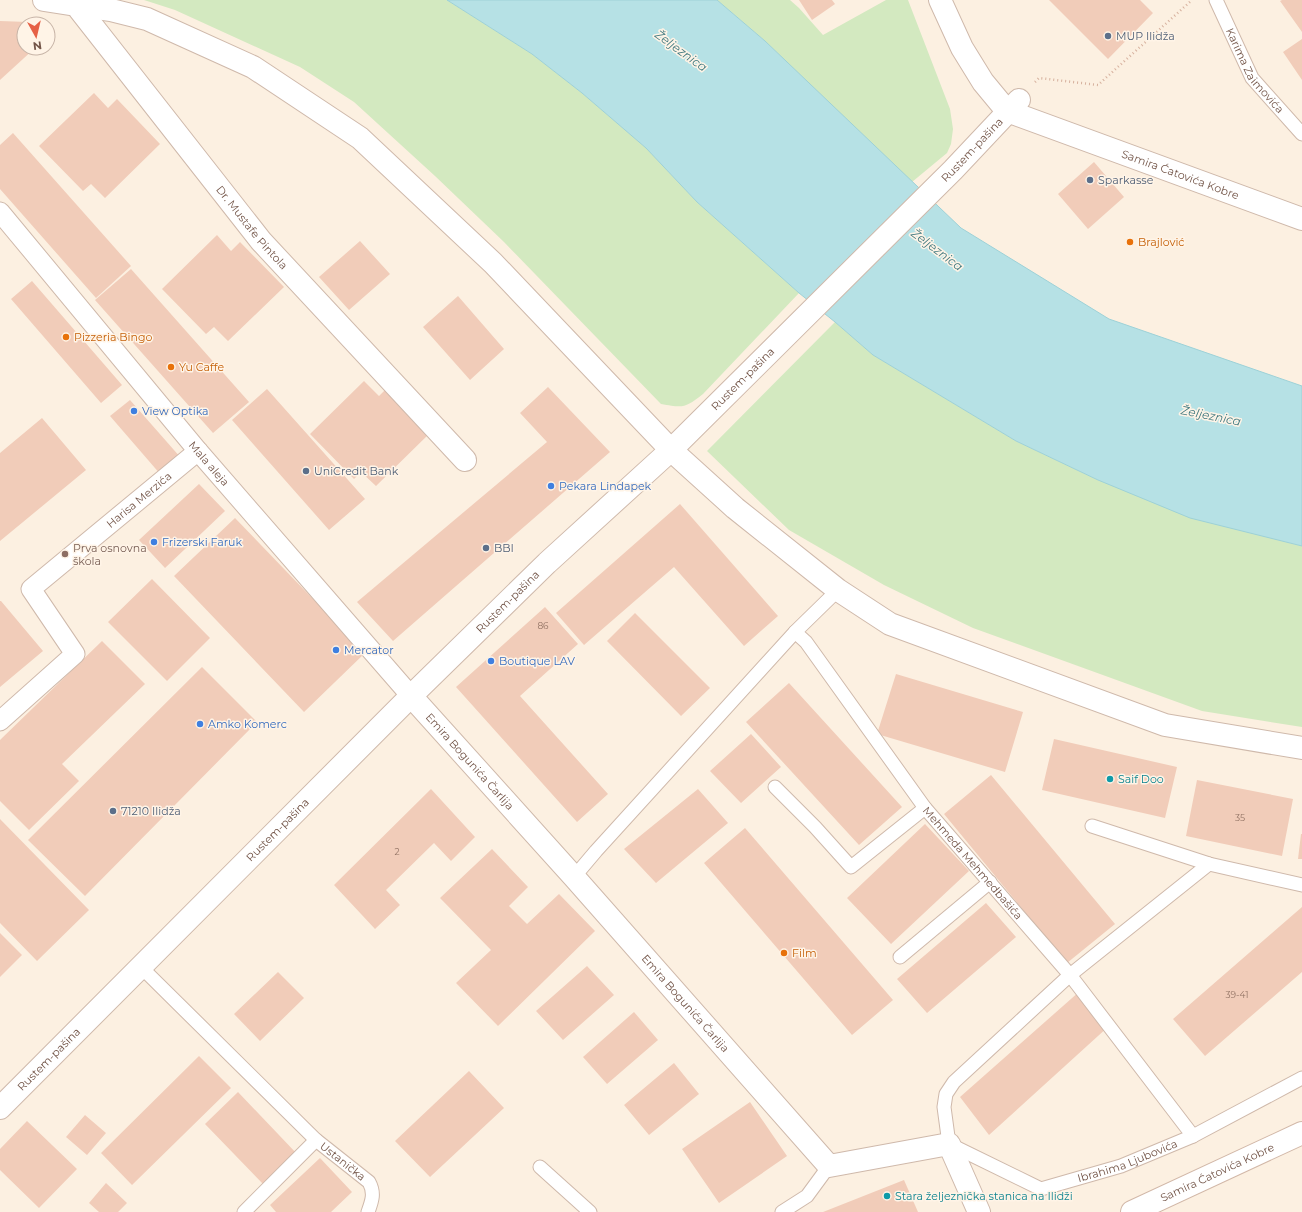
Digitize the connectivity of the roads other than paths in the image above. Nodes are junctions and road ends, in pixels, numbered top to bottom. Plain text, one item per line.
1 (44, 0) edge
2 (1216, 0) edge
3 (944, 2) edge
4 (76, 5) junction
5 (1013, 106) junction
6 (1302, 134) edge
7 (0, 212) edge
8 (1302, 219) edge
9 (6, 232) edge
10 (671, 450) junction
11 (198, 451) junction
12 (465, 460) dead end
13 (838, 590) junction
14 (795, 632) junction
15 (411, 696) junction
16 (0, 721) edge
17 (1302, 748) edge
18 (775, 787) dead end
19 (925, 808) junction
20 (1092, 826) dead end
21 (1209, 864) junction
22 (574, 877) junction
23 (990, 882) junction
24 (1302, 885) edge
25 (900, 957) dead end
26 (141, 967) junction
27 (1070, 975) junction
28 (1302, 1078) edge
29 (0, 1108) edge
30 (1302, 1133) edge
31 (1193, 1136) junction
32 (316, 1140) junction
33 (949, 1144) junction
34 (829, 1166) junction
35 (540, 1167) dead end
36 (244, 1212) edge
37 (368, 1212) edge
38 (590, 1212) edge
39 (782, 1212) edge
40 (979, 1212) edge
41 (1132, 1212) edge

1 - 4 street
2 - 6 lane, Karima Zaimovića
3 - 5 street, Samira Ćatovića Kobre
4 - 10 street
4 - 12 street, Dr. Mustafe Pintola
5 - 8 street, Samira Ćatovića Kobre
5 - 10 street, Rustem-pašina
7 - 9 street, Mala aleja
9 - 11 street, Mala aleja
10 - 13 street
10 - 15 street, Rustem-pašina
11 - 15 street, Mala aleja
11 - 16 street, Harisa Merzića
13 - 14 lane
13 - 17 street
14 - 19 lane, Mehmeda Mehmedbašića
14 - 22 lane
15 - 22 street, Emira Bogunića Čarlija
15 - 26 street, Rustem-pašina
18 - 19 lane
19 - 23 lane, Mehmeda Mehmedbašića
20 - 21 lane
21 - 24 lane
21 - 27 lane
22 - 34 street, Emira Bogunića Čarlija
23 - 25 lane
23 - 27 lane, Mehmeda Mehmedbašića
26 - 29 street, Rustem-pašina
26 - 32 lane
27 - 31 lane, Mehmeda Mehmedbašića
27 - 33 lane
28 - 31 lane, Ibrahima Ljubovića
30 - 41 street, Samira Ćatovića Kobre
31 - 33 lane, Ibrahima Ljubovića
32 - 36 lane, Ustanička
32 - 37 lane, Ustanička
33 - 34 street
33 - 40 street
34 - 39 lane
35 - 38 lane

